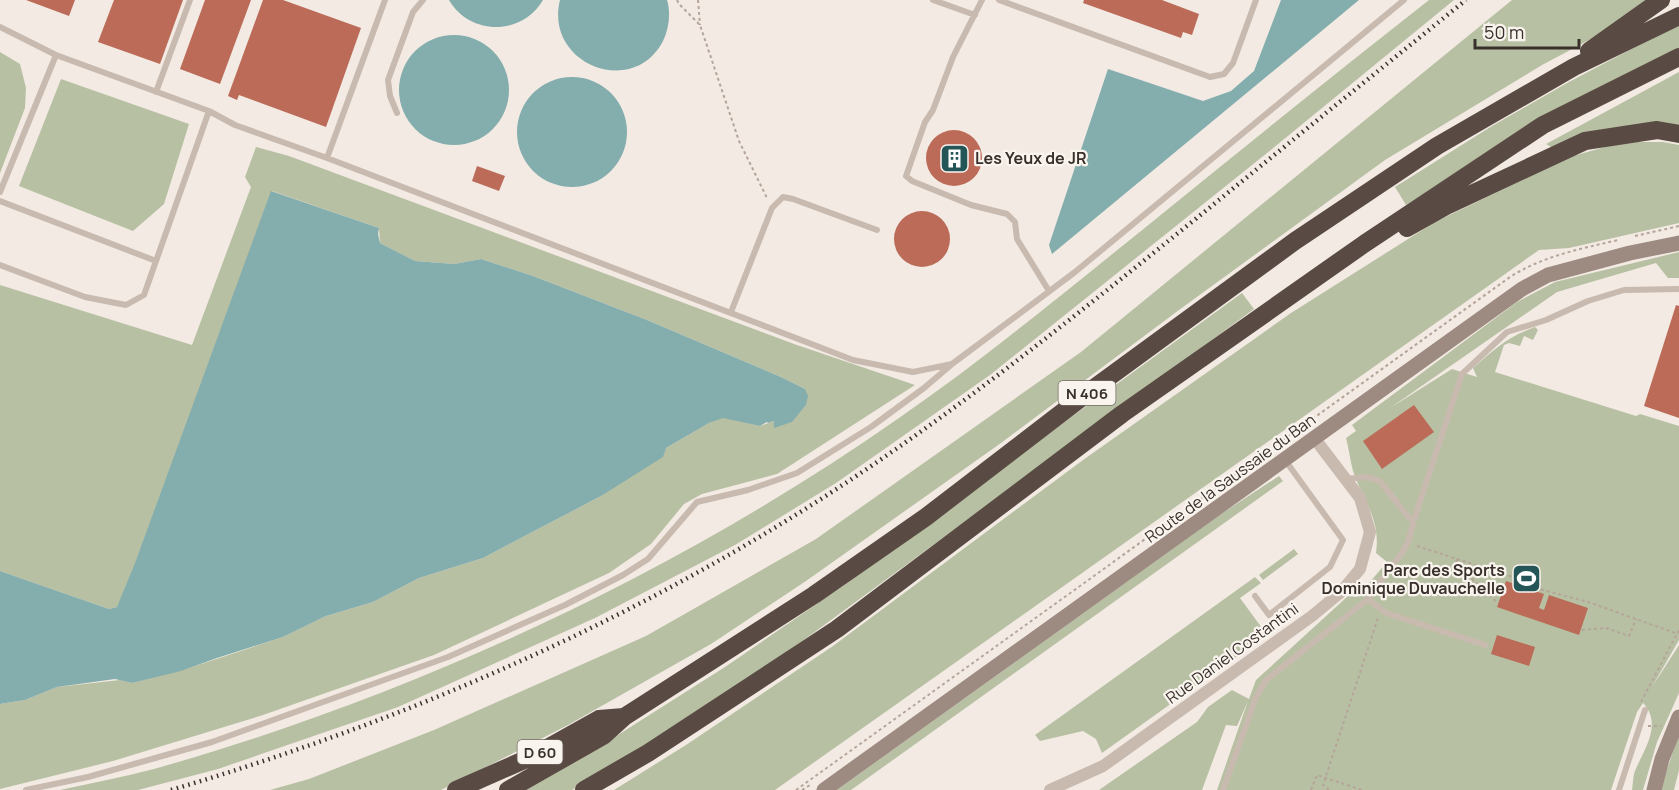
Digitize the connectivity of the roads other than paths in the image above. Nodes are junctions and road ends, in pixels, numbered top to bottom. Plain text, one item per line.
1 (190, 0) edge
2 (386, 0) edge
3 (423, 0) edge
4 (933, 0) edge
5 (982, 0) edge
6 (999, 0) edge
7 (1256, 0) edge
8 (1404, 0) edge
9 (1661, 0) edge
10 (1017, 3) edge
11 (975, 15) junction
12 (1679, 16) edge
13 (0, 27) edge
14 (56, 55) junction
15 (1679, 57) edge
16 (1574, 67) junction
17 (156, 92) junction
18 (209, 111) junction
19 (398, 113) dead end
20 (1679, 134) edge
21 (327, 158) junction
22 (0, 192) edge
23 (0, 201) edge
24 (878, 230) dead end
25 (1679, 243) edge
26 (1364, 244) junction
27 (156, 261) junction
28 (0, 265) edge
29 (1679, 289) edge
30 (1049, 291) junction
31 (731, 312) junction
32 (952, 364) junction
33 (1316, 439) junction
34 (1285, 460) junction
35 (1346, 479) junction
36 (1414, 520) junction
37 (1255, 596) dead end
38 (1368, 599) junction
39 (1485, 645) dead end
40 (1645, 710) dead end
41 (624, 717) junction
42 (1673, 721) edge
43 (26, 790) edge
44 (456, 790) edge
45 (508, 790) edge
46 (584, 790) edge
47 (824, 790) edge
48 (1050, 790) edge
49 (1223, 790) edge
50 (1619, 790) edge
51 (1654, 790) edge

1 - 17 lane
2 - 21 lane
3 - 19 lane
4 - 11 lane
5 - 11 lane
6 - 10 lane
7 - 10 lane
8 - 30 lane
9 - 16 highway
11 - 30 lane
12 - 16 highway, N 406
13 - 14 lane
14 - 17 lane
14 - 22 lane
15 - 26 highway, N 406
16 - 41 highway, N 406
17 - 18 lane
18 - 21 lane
18 - 27 lane
20 - 26 highway
21 - 31 lane
23 - 27 lane
24 - 31 lane
25 - 33 main road, Route de la Saussaie du Ban
26 - 46 highway, N 406
27 - 28 lane
29 - 36 lane
30 - 32 lane
31 - 32 lane
32 - 43 lane
33 - 34 main road, Route de la Saussaie du Ban
33 - 35 street, Rue Daniel Costantini
34 - 37 lane
34 - 47 main road, Route de la Saussaie du Ban
35 - 36 lane
35 - 48 street, Rue Daniel Costantini
36 - 38 lane
38 - 39 lane
38 - 49 lane
40 - 50 lane
41 - 44 highway, D 60
41 - 45 highway, N 406
42 - 51 main road

